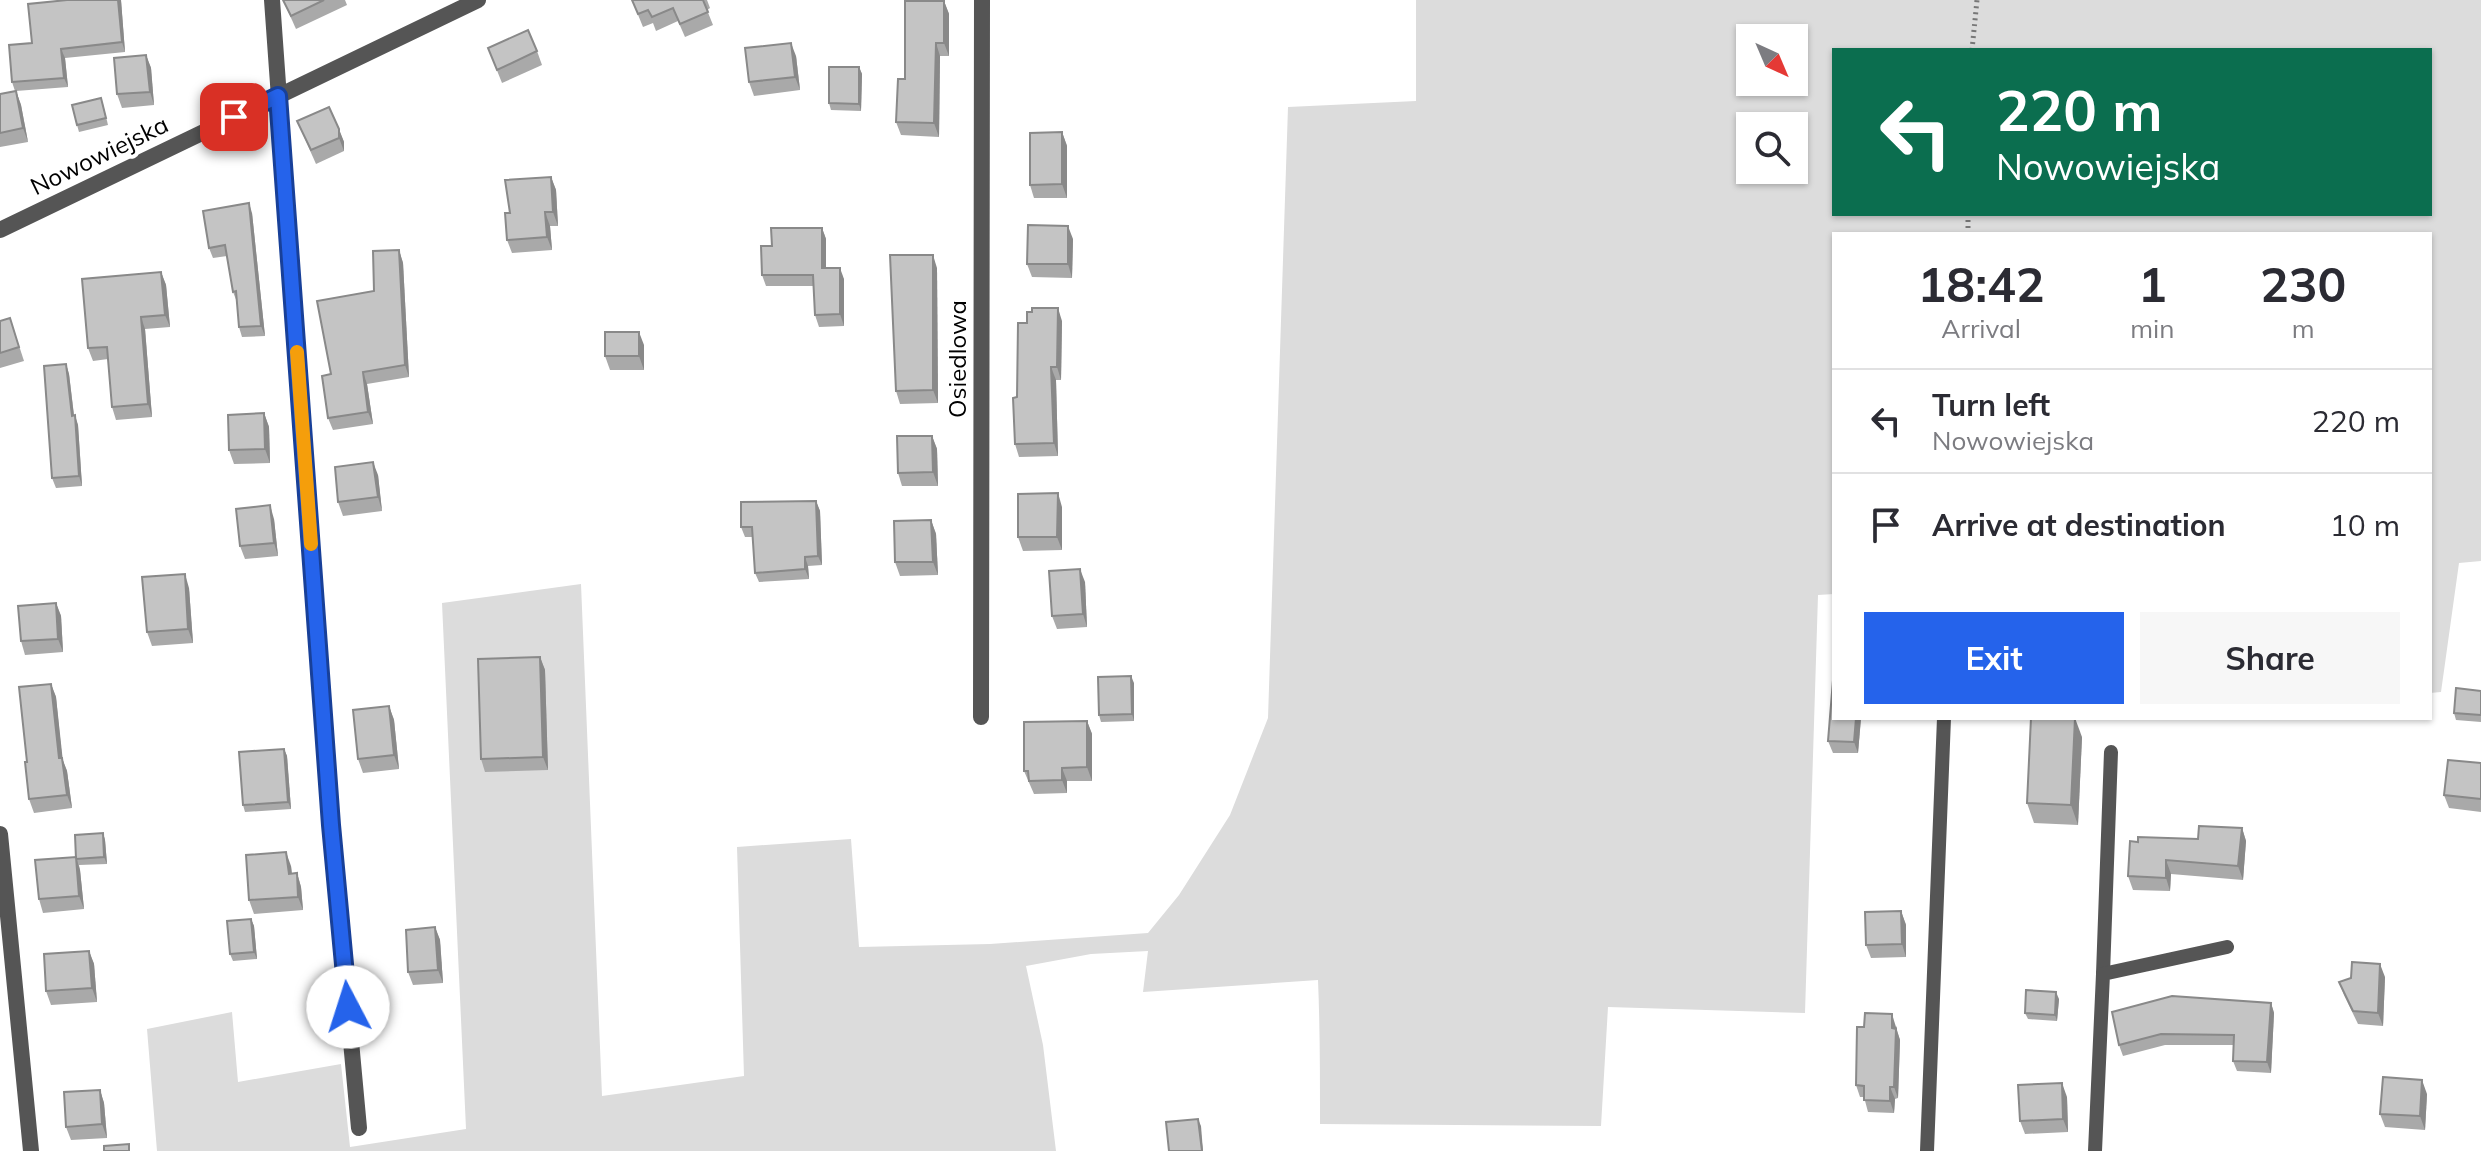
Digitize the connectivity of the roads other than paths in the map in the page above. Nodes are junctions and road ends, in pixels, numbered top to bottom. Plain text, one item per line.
1 (272, 0) edge
2 (478, 0) edge
3 (982, 0) edge
4 (278, 96) junction
5 (0, 230) edge
6 (981, 717) dead end
7 (1944, 720) edge
8 (2111, 752) dead end
9 (0, 834) edge
10 (2227, 947) dead end
11 (2103, 974) junction
12 (359, 1128) dead end
13 (31, 1151) edge
14 (1927, 1151) edge
15 (2095, 1151) edge

1 - 4 street
2 - 4 street, Nowowiejska
3 - 6 street, Osiedlowa
4 - 5 street, Nowowiejska
4 - 12 street
7 - 14 lane
8 - 11 lane
9 - 13 street
10 - 11 lane
11 - 15 lane

